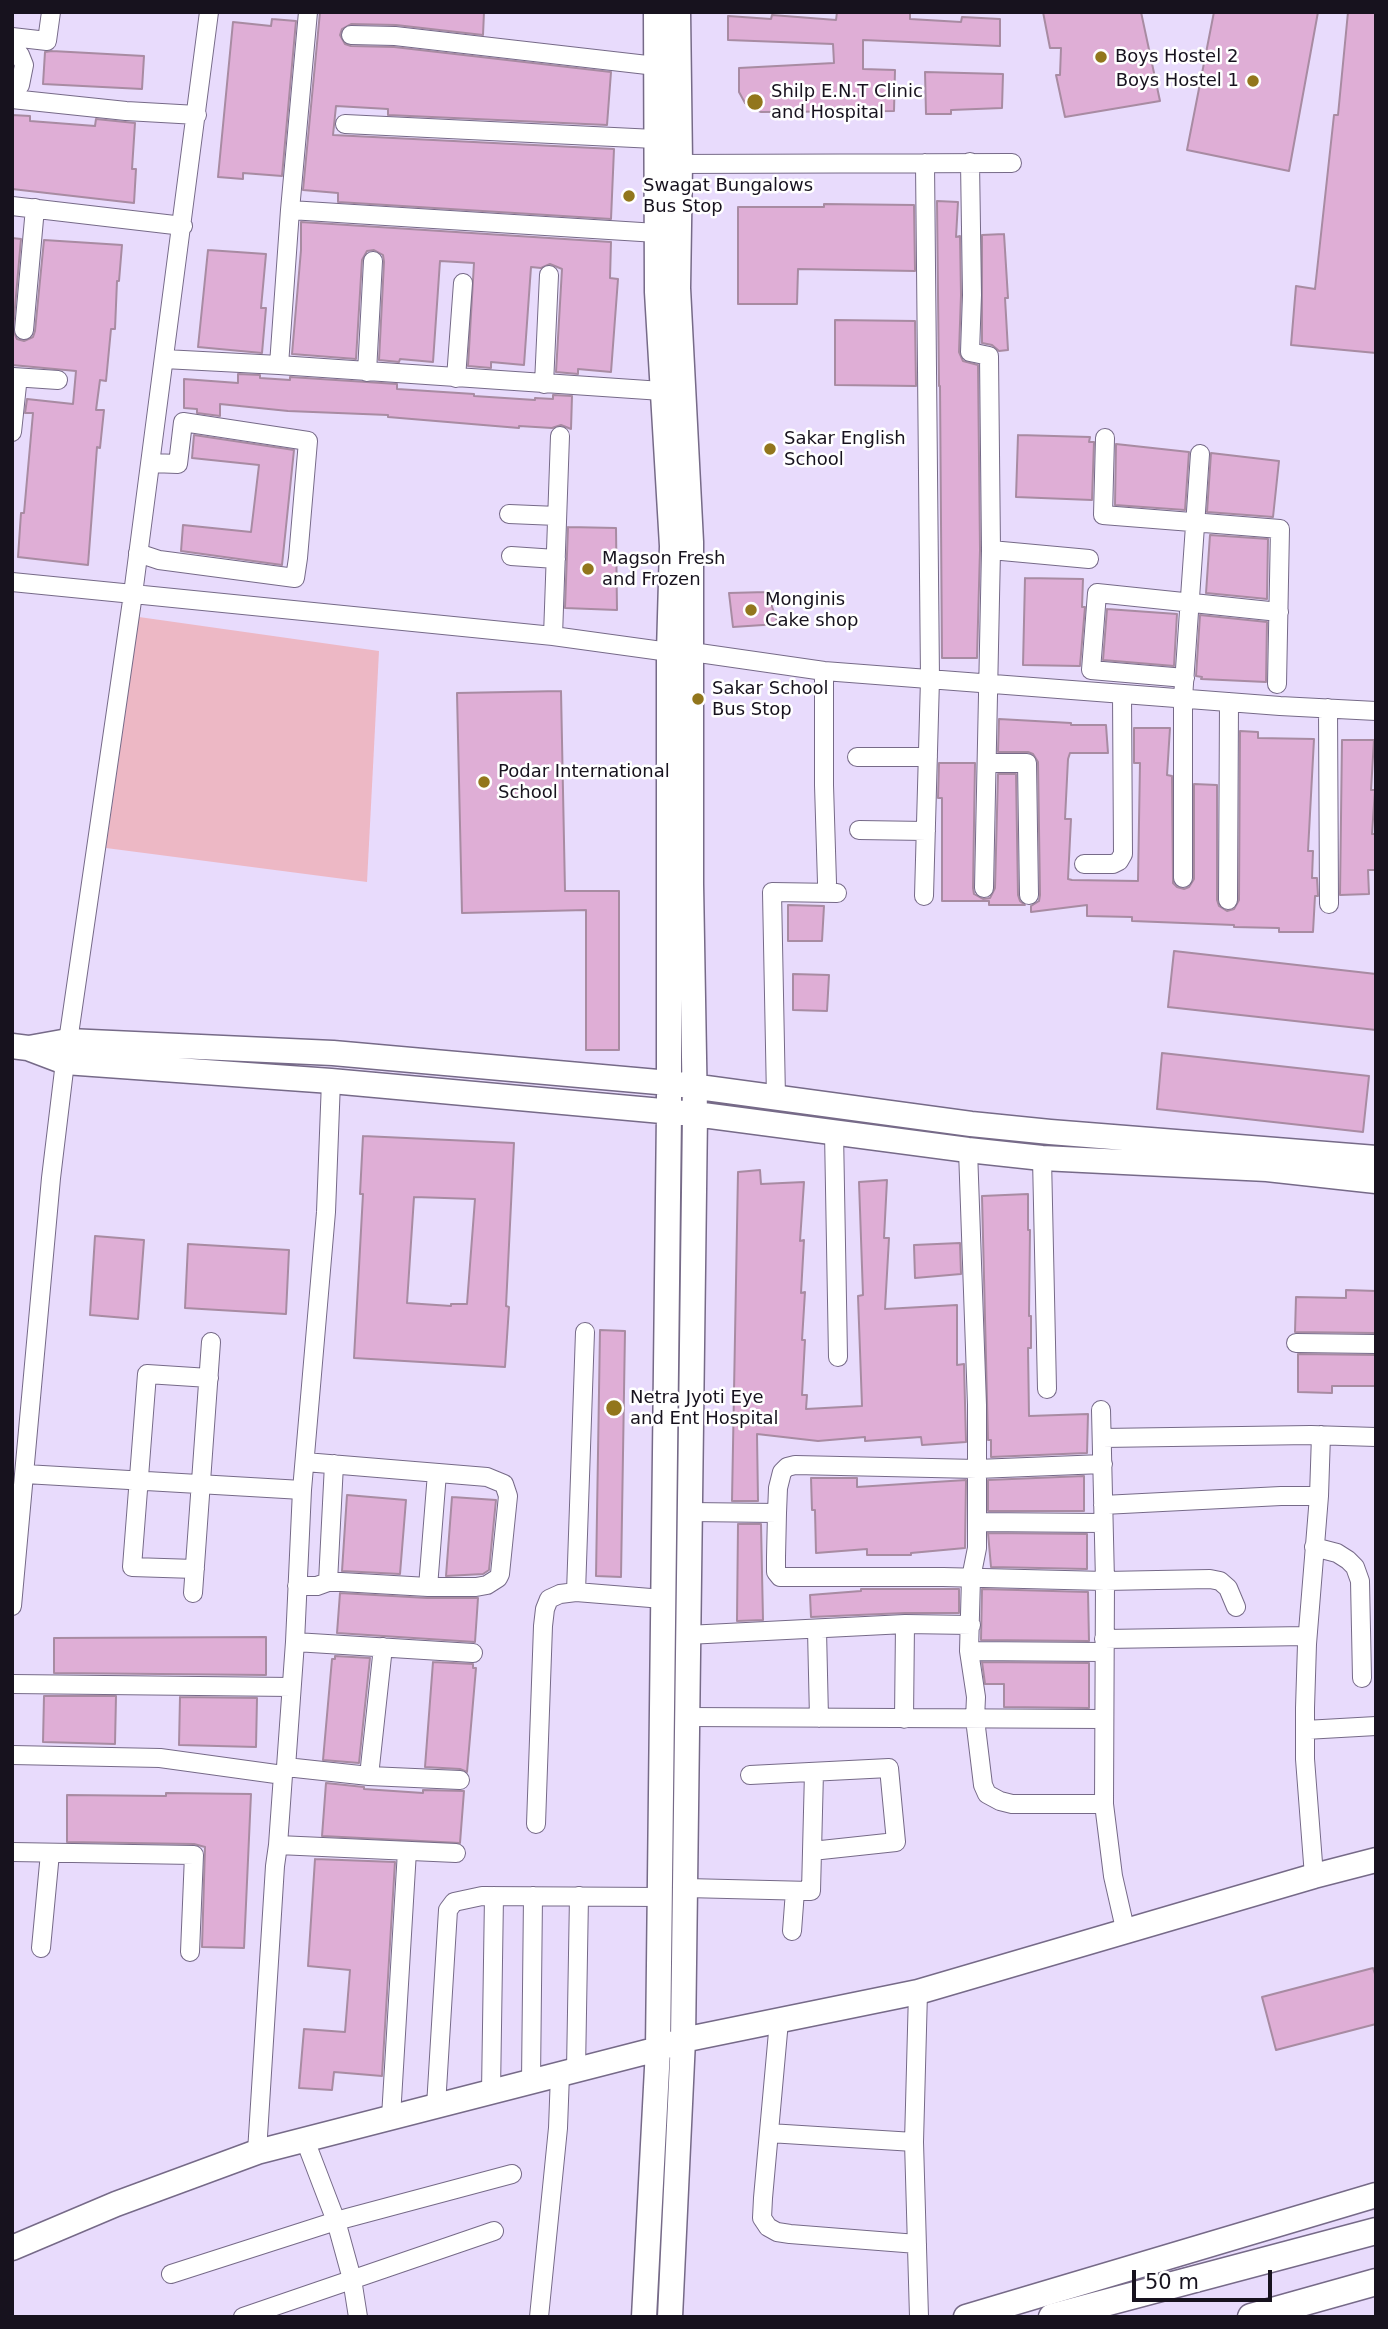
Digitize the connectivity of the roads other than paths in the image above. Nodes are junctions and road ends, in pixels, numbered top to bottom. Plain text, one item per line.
1 (51, 12) edge
2 (209, 12) edge
3 (308, 12) edge
4 (656, 12) edge
5 (678, 12) edge
6 (351, 34) dead end
7 (12, 37) edge
8 (12, 45) edge
9 (656, 66) junction
10 (12, 97) edge
11 (197, 115) junction
12 (345, 124) dead end
13 (655, 139) junction
14 (970, 162) junction
15 (925, 163) junction
16 (1012, 163) dead end
17 (669, 164) junction
18 (12, 206) edge
19 (35, 208) junction
20 (290, 210) junction
21 (183, 226) junction
22 (657, 233) junction
23 (373, 261) dead end
24 (549, 275) dead end
25 (463, 283) dead end
26 (24, 330) dead end
27 (164, 359) junction
28 (279, 365) junction
29 (367, 372) junction
30 (13, 377) edge
31 (456, 378) junction
32 (58, 380) dead end
33 (544, 384) junction
34 (673, 390) junction
35 (12, 432) edge
36 (560, 436) dead end
37 (1105, 438) dead end
38 (1200, 454) dead end
39 (151, 463) junction
40 (509, 514) dead end
41 (558, 516) junction
42 (1195, 523) junction
43 (991, 550) junction
44 (138, 553) junction
45 (511, 556) dead end
46 (556, 559) junction
47 (1089, 559) dead end
48 (12, 582) edge
49 (133, 594) junction
50 (1190, 602) junction
51 (1279, 612) junction
52 (554, 636) junction
53 (681, 652) junction
54 (824, 671) junction
55 (1185, 678) junction
56 (930, 679) junction
57 (989, 684) junction
58 (1278, 684) dead end
59 (1122, 694) junction
60 (1183, 698) junction
61 (1229, 702) junction
62 (1328, 708) junction
63 (1376, 711) edge
64 (857, 757) dead end
65 (928, 757) junction
66 (987, 763) junction
67 (859, 830) dead end
68 (926, 831) junction
69 (1084, 864) dead end
70 (1183, 878) dead end
71 (984, 888) dead end
72 (1028, 895) dead end
73 (924, 896) dead end
74 (1228, 900) dead end
75 (1329, 904) dead end
76 (20, 1047) edge
77 (66, 1051) junction
78 (331, 1081) junction
79 (669, 1083) junction
80 (694, 1087) junction
81 (776, 1098) junction
82 (669, 1112) junction
83 (695, 1114) junction
84 (834, 1132) junction
85 (968, 1150) junction
86 (1042, 1158) junction
87 (1376, 1158) edge
88 (1376, 1181) edge
89 (585, 1332) dead end
90 (211, 1342) dead end
91 (1296, 1343) dead end
92 (1376, 1344) edge
93 (838, 1357) dead end
94 (209, 1377) junction
95 (1047, 1389) dead end
96 (1101, 1410) dead end
97 (1321, 1435) junction
98 (1376, 1437) edge
99 (1102, 1438) junction
100 (305, 1462) junction
101 (334, 1464) junction
102 (1102, 1464) junction
103 (977, 1469) junction
104 (437, 1473) junction
105 (25, 1474) junction
106 (139, 1480) junction
107 (201, 1484) junction
108 (302, 1490) junction
109 (1318, 1496) junction
110 (690, 1512) junction
111 (777, 1513) junction
112 (1103, 1514) junction
113 (977, 1522) junction
114 (1314, 1547) junction
115 (195, 1569) junction
116 (971, 1578) junction
117 (1105, 1581) junction
118 (328, 1582) junction
119 (297, 1586) junction
120 (428, 1587) junction
121 (576, 1592) junction
122 (193, 1593) dead end
123 (663, 1599) junction
124 (12, 1606) edge
125 (1236, 1607) dead end
126 (905, 1624) junction
127 (971, 1625) junction
128 (817, 1630) junction
129 (687, 1635) junction
130 (1307, 1636) junction
131 (295, 1642) junction
132 (1104, 1645) junction
133 (383, 1647) junction
134 (970, 1651) junction
135 (473, 1653) dead end
136 (1362, 1678) dead end
137 (12, 1684) edge
138 (290, 1687) junction
139 (687, 1717) junction
140 (819, 1718) junction
141 (904, 1719) junction
142 (975, 1719) junction
143 (1104, 1719) junction
144 (1376, 1726) edge
145 (1305, 1730) junction
146 (12, 1755) edge
147 (284, 1771) junction
148 (814, 1772) junction
149 (750, 1774) dead end
150 (369, 1776) junction
151 (460, 1780) dead end
152 (1104, 1804) junction
153 (536, 1824) dead end
154 (278, 1845) junction
155 (407, 1851) junction
156 (813, 1851) junction
157 (12, 1852) edge
158 (50, 1853) junction
159 (456, 1853) dead end
160 (1375, 1863) edge
161 (1314, 1876) junction
162 (686, 1888) junction
163 (795, 1891) junction
164 (494, 1896) junction
165 (533, 1896) junction
166 (579, 1896) junction
167 (660, 1896) junction
168 (792, 1931) dead end
169 (1126, 1933) junction
170 (41, 1948) dead end
171 (190, 1952) dead end
172 (918, 1993) junction
173 (779, 2021) junction
174 (683, 2040) junction
175 (658, 2049) junction
176 (568, 2072) junction
177 (531, 2081) junction
178 (491, 2092) junction
179 (436, 2106) junction
180 (391, 2118) junction
181 (769, 2133) junction
182 (305, 2140) junction
183 (914, 2142) junction
184 (257, 2152) junction
185 (512, 2174) dead end
186 (1376, 2195) edge
187 (336, 2221) junction
188 (494, 2231) dead end
189 (1376, 2231) edge
190 (917, 2244) junction
191 (12, 2248) edge
192 (171, 2274) dead end
193 (352, 2279) junction
194 (1376, 2282) edge
195 (243, 2317) edge
196 (358, 2317) edge
197 (539, 2317) edge
198 (644, 2317) edge
199 (670, 2317) edge
200 (919, 2317) edge
201 (967, 2317) edge
202 (1052, 2317) edge
203 (1251, 2317) edge

1 - 7 street
2 - 11 street
3 - 20 street
4 - 9 street
5 - 17 street
6 - 9 street
8 - 10 street
9 - 13 street
10 - 11 street
11 - 21 street
12 - 13 street
13 - 17 street
14 - 15 street
14 - 16 street
14 - 43 street
15 - 17 street
15 - 56 street
17 - 22 street
17 - 34 street
18 - 19 street
19 - 21 street
19 - 26 street
20 - 22 street
20 - 28 street
21 - 27 street
22 - 34 street
23 - 29 street
24 - 33 street
25 - 31 street
27 - 28 street
27 - 39 street
28 - 29 street
29 - 31 street
30 - 32 street
30 - 35 street
31 - 33 street
33 - 34 street
34 - 53 street
36 - 41 street
37 - 42 street
38 - 42 street
39 - 44 street
39 - 44 street
40 - 41 street
41 - 46 street
42 - 50 street
42 - 51 street
43 - 47 street
43 - 57 street
44 - 49 street
45 - 46 street
46 - 52 street
48 - 49 street
49 - 52 street
49 - 77 street
50 - 51 street
50 - 55 street
50 - 55 street
51 - 58 street
52 - 53 street
53 - 54 street
53 - 79 street
53 - 80 street
54 - 56 street
54 - 81 street
55 - 60 street
56 - 57 street
56 - 65 street
57 - 59 street
57 - 66 street
59 - 60 street
59 - 69 street
60 - 61 street
60 - 70 street
61 - 62 street
61 - 74 street
62 - 63 street
62 - 75 street
64 - 65 street
65 - 68 street
66 - 71 street
66 - 72 street
67 - 68 street
68 - 73 street
76 - 77 street
77 - 78 street
77 - 79 street
77 - 105 street
78 - 82 street
78 - 100 street
79 - 80 street
79 - 82 street
80 - 81 street
80 - 83 street
81 - 87 street
82 - 83 street
82 - 123 street
83 - 84 street
83 - 110 street
84 - 85 street
84 - 93 street
85 - 86 street
85 - 103 street
86 - 88 street
86 - 95 street
89 - 121 street
90 - 94 street
91 - 92 street
94 - 106 street
94 - 107 street
96 - 99 street
97 - 98 street
97 - 99 street
97 - 109 street
99 - 102 street
100 - 101 street
100 - 108 street
101 - 104 street
101 - 118 street
102 - 103 street
102 - 112 street
103 - 111 street
103 - 113 street
104 - 120 street
104 - 120 street
105 - 106 street
105 - 124 street
106 - 107 street
106 - 115 street
107 - 108 street
107 - 115 street
108 - 119 street
109 - 112 street
109 - 114 street
110 - 111 street
110 - 129 street
111 - 116 street
112 - 113 street
112 - 117 street
113 - 116 street
114 - 130 street
114 - 136 street
115 - 122 street
116 - 117 street
116 - 127 street
117 - 125 street
117 - 132 street
118 - 119 street
118 - 120 street
119 - 131 street
121 - 123 street
121 - 153 street
123 - 167 street
126 - 127 street
126 - 128 street
126 - 141 street
127 - 134 street
128 - 129 street
128 - 140 street
129 - 139 street
130 - 132 street
130 - 145 street
131 - 133 street
131 - 138 street
132 - 134 street
132 - 143 street
133 - 135 street
133 - 150 street
134 - 142 street
137 - 138 street
138 - 147 street
139 - 140 street
139 - 162 street
140 - 141 street
141 - 142 street
142 - 143 street
142 - 152 street
143 - 152 street
144 - 145 street
145 - 161 street
146 - 147 street
147 - 150 street
147 - 154 street
148 - 149 street
148 - 156 street
148 - 156 street
150 - 151 street
152 - 169 street
154 - 155 street
154 - 184 street
155 - 159 street
155 - 180 street
156 - 163 street
157 - 158 street
158 - 170 street
158 - 171 street
160 - 161 street
161 - 169 street
162 - 163 street
162 - 174 street
163 - 168 street
164 - 165 street
164 - 178 street
164 - 179 street
165 - 166 street
165 - 177 street
166 - 167 street
166 - 176 street
167 - 175 street
169 - 172 street
172 - 173 street
172 - 183 street
173 - 174 street
173 - 181 street
174 - 175 street
174 - 199 street
175 - 176 street
175 - 198 street
176 - 177 street
176 - 197 street
177 - 178 street
178 - 179 street
179 - 180 street
180 - 182 street
181 - 183 street
181 - 190 street
182 - 184 street
182 - 187 street
183 - 190 street
184 - 191 street
185 - 187 street
186 - 201 street
187 - 192 street
187 - 193 street
188 - 193 street
189 - 202 main road
190 - 200 street
193 - 195 street
193 - 196 street
194 - 203 main road

